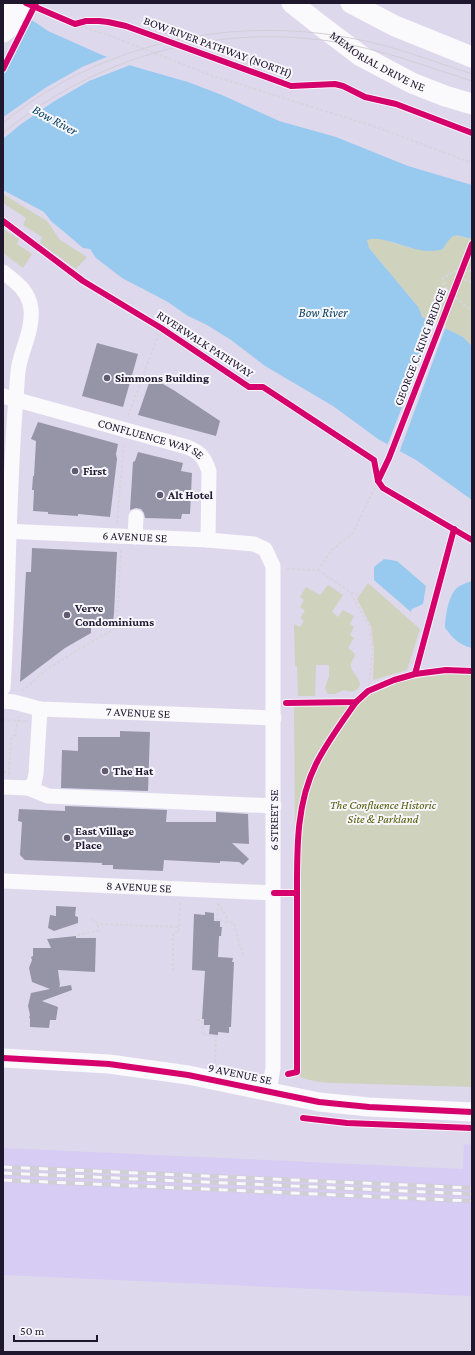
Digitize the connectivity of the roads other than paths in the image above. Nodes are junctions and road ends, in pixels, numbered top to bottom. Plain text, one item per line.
1 (11, 3) edge
2 (25, 3) edge
3 (292, 3) edge
4 (351, 3) edge
5 (373, 3) edge
6 (3, 28) edge
7 (3, 32) edge
8 (444, 46) junction
9 (472, 57) edge
10 (472, 104) edge
11 (3, 272) edge
12 (9, 397) edge
13 (136, 517) dead end
14 (6, 531) edge
15 (135, 537) junction
16 (208, 540) junction
17 (265, 549) joint
18 (5, 618) edge
19 (3, 688) edge
20 (3, 701) edge
21 (36, 715) junction
22 (274, 718) junction
23 (7, 782) edge
24 (28, 788) junction
25 (274, 806) junction
26 (3, 881) edge
27 (274, 893) junction
28 (3, 1058) edge
29 (269, 1091) junction
30 (472, 1112) edge

1 - 6 main road
2 - 7 highway
3 - 10 highway, MEMORIAL DRIVE NE
4 - 8 highway
5 - 8 highway
8 - 9 highway
11 - 12 street
12 - 14 street
12 - 16 street, CONFLUENCE WAY SE
13 - 15 street
14 - 15 street, 6 AVENUE SE
14 - 18 street
15 - 16 street, 6 AVENUE SE
16 - 17 street, 6 AVENUE SE
17 - 22 street, 6 STREET SE
18 - 19 street
20 - 21 street, 7 AVENUE SE
21 - 22 street, 7 AVENUE SE
21 - 24 street
22 - 25 street, 6 STREET SE
23 - 24 street
24 - 25 street
25 - 27 street, 6 STREET SE
26 - 27 street, 8 AVENUE SE
27 - 29 street, 6 STREET SE
28 - 29 main road, 9 AVENUE SE
29 - 30 main road, 9 AVENUE SE

